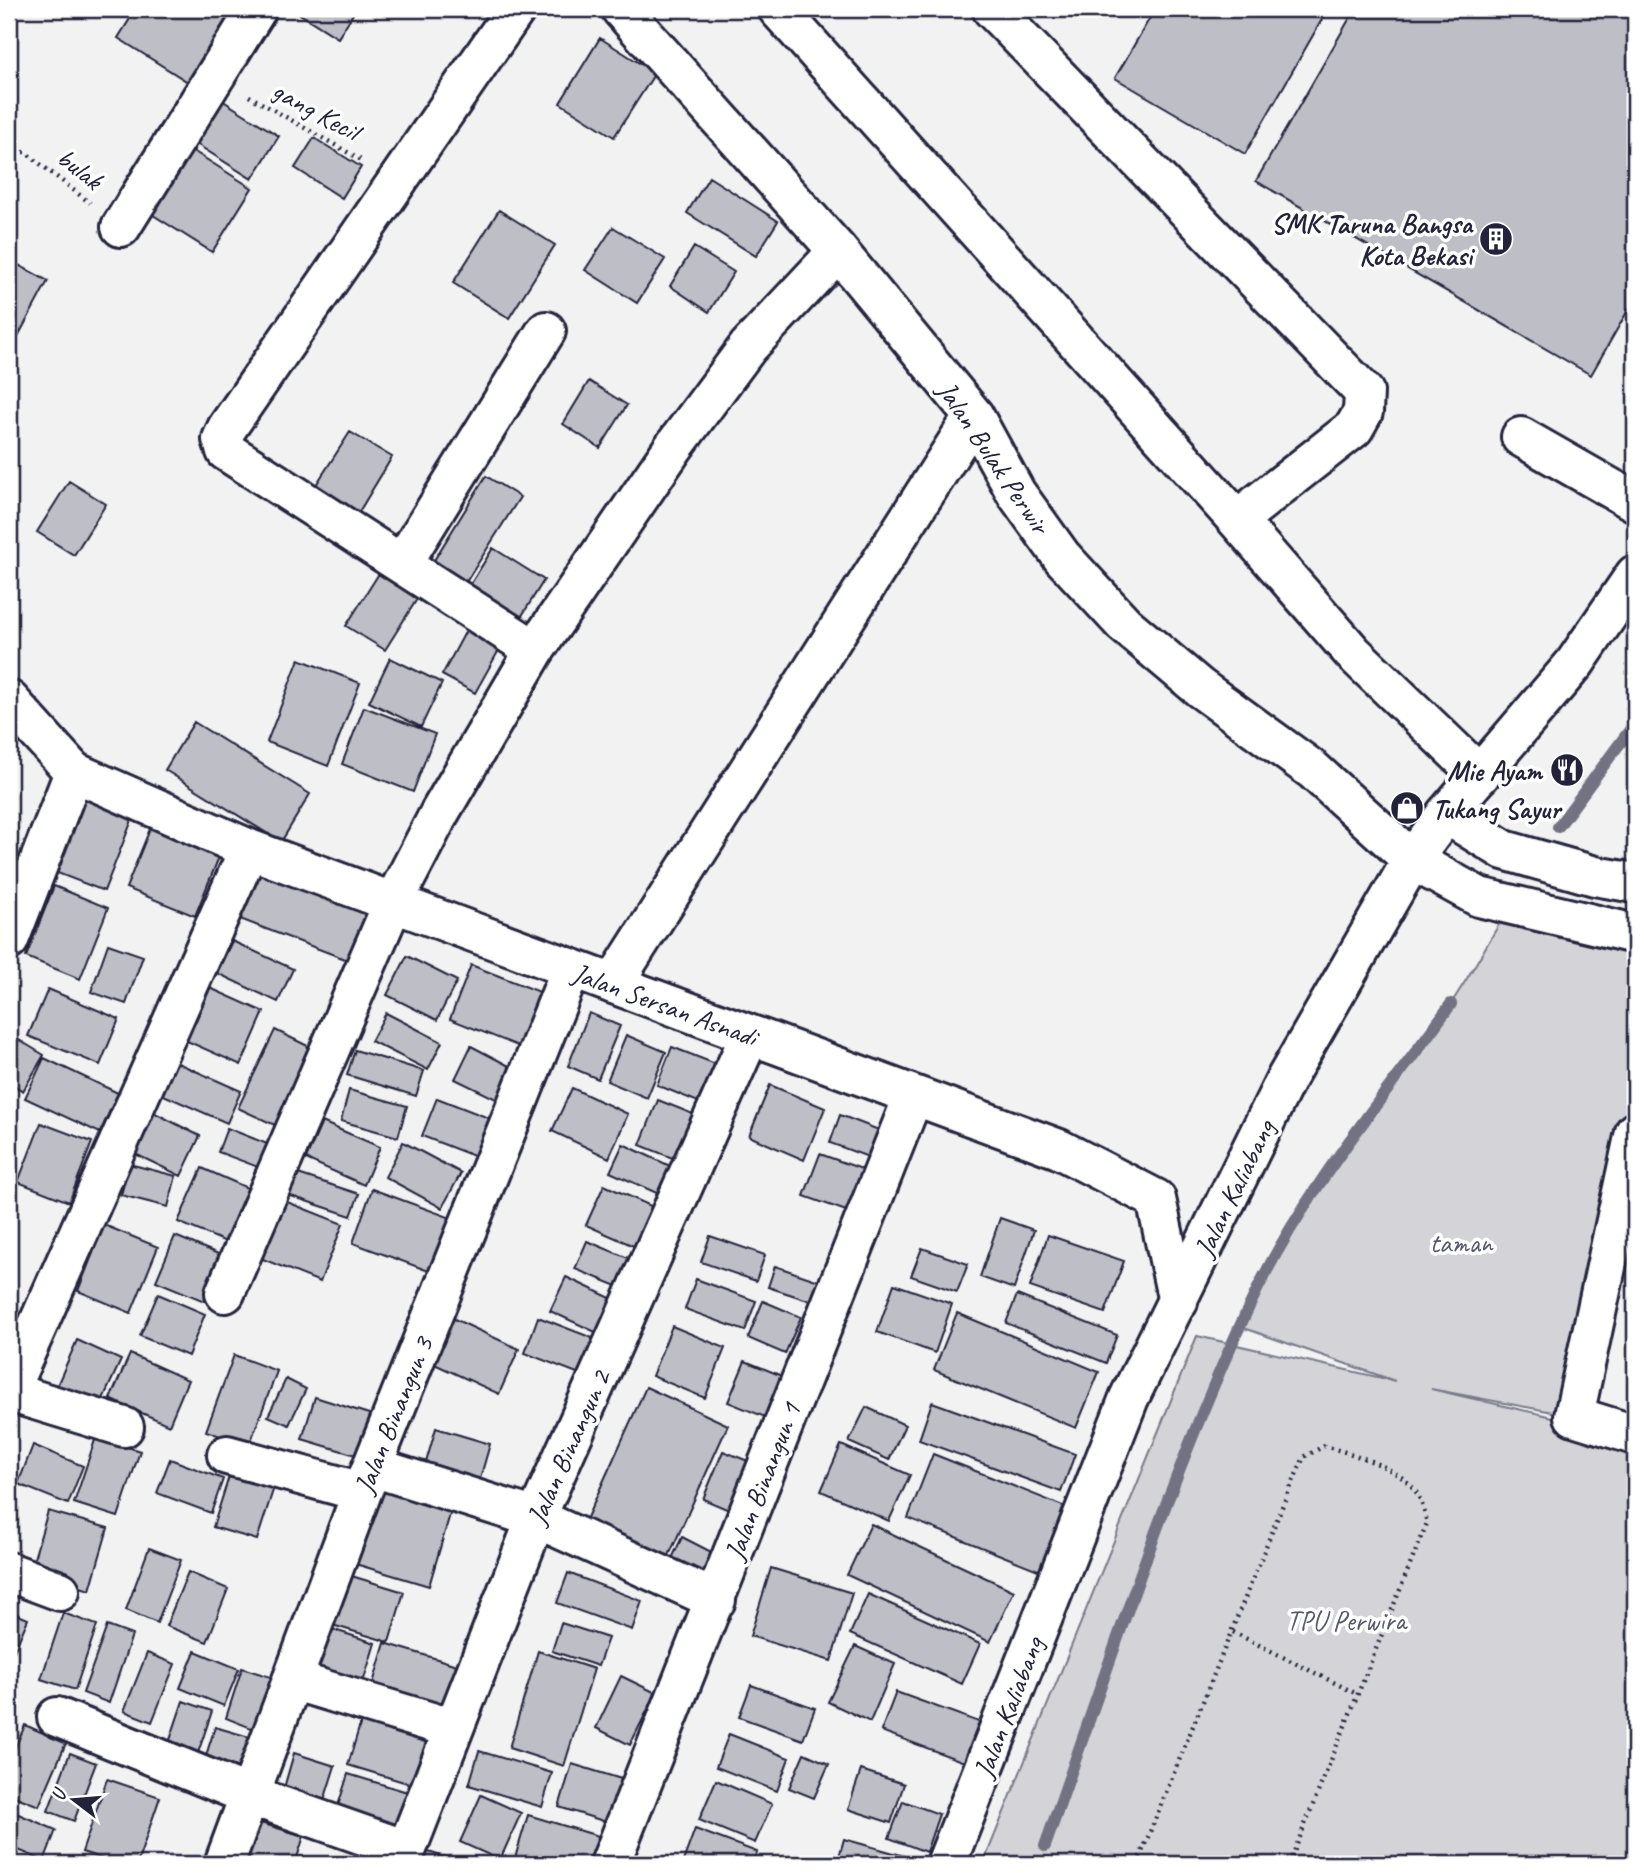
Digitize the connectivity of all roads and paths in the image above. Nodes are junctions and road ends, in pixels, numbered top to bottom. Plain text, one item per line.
1 (257, 9) edge
2 (516, 9) edge
3 (621, 9) edge
4 (778, 9) edge
5 (992, 9) edge
6 (214, 77) junction
7 (9, 152) edge
8 (398, 180) junction
9 (121, 227) joint
10 (838, 251) junction
11 (546, 331) dead end
12 (974, 416) junction
13 (1521, 436) dead end
14 (1635, 502) edge
15 (1237, 520) junction
16 (402, 564) junction
17 (1635, 575) edge
18 (535, 650) junction
19 (9, 700) edge
20 (74, 772) junction
21 (1480, 775) junction
22 (1446, 814) junction
23 (249, 849) junction
24 (1412, 860) junction
25 (1635, 883) edge
26 (393, 902) junction
27 (1635, 934) edge
28 (9, 940) edge
29 (571, 969) junction
30 (613, 984) junction
31 (750, 1035) junction
32 (914, 1097) junction
33 (1635, 1132) edge
34 (225, 1293) dead end
35 (1178, 1301) junction
36 (22, 1320) edge
37 (9, 1391) edge
38 (124, 1427) dead end
39 (1635, 1435) edge
40 (227, 1455) dead end
41 (368, 1479) junction
42 (536, 1518) junction
43 (9, 1572) edge
44 (60, 1591) dead end
45 (716, 1600) junction
46 (1233, 1632) junction
47 (292, 1680) junction
48 (1357, 1694) junction
49 (57, 1717) dead end
50 (452, 1728) junction
51 (249, 1795) junction
52 (403, 1857) edge
53 (224, 1864) edge
54 (610, 1864) edge
55 (946, 1864) edge
56 (1137, 1864) edge
57 (1289, 1864) edge

1 - 6 street
2 - 8 street
3 - 10 street, Jalan Bulak Perwir
4 - 15 street
5 - 15 street
6 - 8 path, gang Kecil
6 - 9 street
7 - 9 path, bulak
8 - 16 street
10 - 12 street, Jalan Bulak Perwir
10 - 18 street
11 - 16 street
12 - 24 street, Jalan Bulak Perwir
12 - 30 street
13 - 14 street
15 - 21 street
16 - 18 street
17 - 21 street, Jalan Kaliabang
18 - 26 street
19 - 20 street
20 - 23 street, Jalan Sersan Asnadi
20 - 28 street
21 - 22 street, Jalan Kaliabang
22 - 24 street, Jalan Kaliabang
22 - 25 street
23 - 26 street, Jalan Sersan Asnadi
23 - 36 street
24 - 27 street, Jalan Bulak Perwir
24 - 35 street, Jalan Kaliabang
26 - 29 street, Jalan Sersan Asnadi
26 - 34 street
29 - 30 street, Jalan Sersan Asnadi
29 - 41 street, Jalan Binangun 3
30 - 31 street, Jalan Sersan Asnadi
31 - 32 street, Jalan Sersan Asnadi
31 - 42 street, Jalan Binangun 2
32 - 35 street, Jalan Sersan Asnadi
32 - 45 street, Jalan Binangun 1
33 - 39 street
35 - 55 street, Jalan Kaliabang
36 - 37 street
37 - 38 street
40 - 41 street
41 - 42 street
41 - 47 street, Jalan Binangun 3
42 - 45 street
42 - 50 street, Jalan Binangun 2
43 - 44 street
45 - 54 street, Jalan Binangun 1
46 - 48 path
46 - 48 path
46 - 56 path
47 - 50 street
47 - 51 street, Jalan Binangun 3
48 - 57 path
49 - 51 street
50 - 52 street, Jalan Binangun 2
51 - 52 street
51 - 53 street, Jalan Binangun 3

